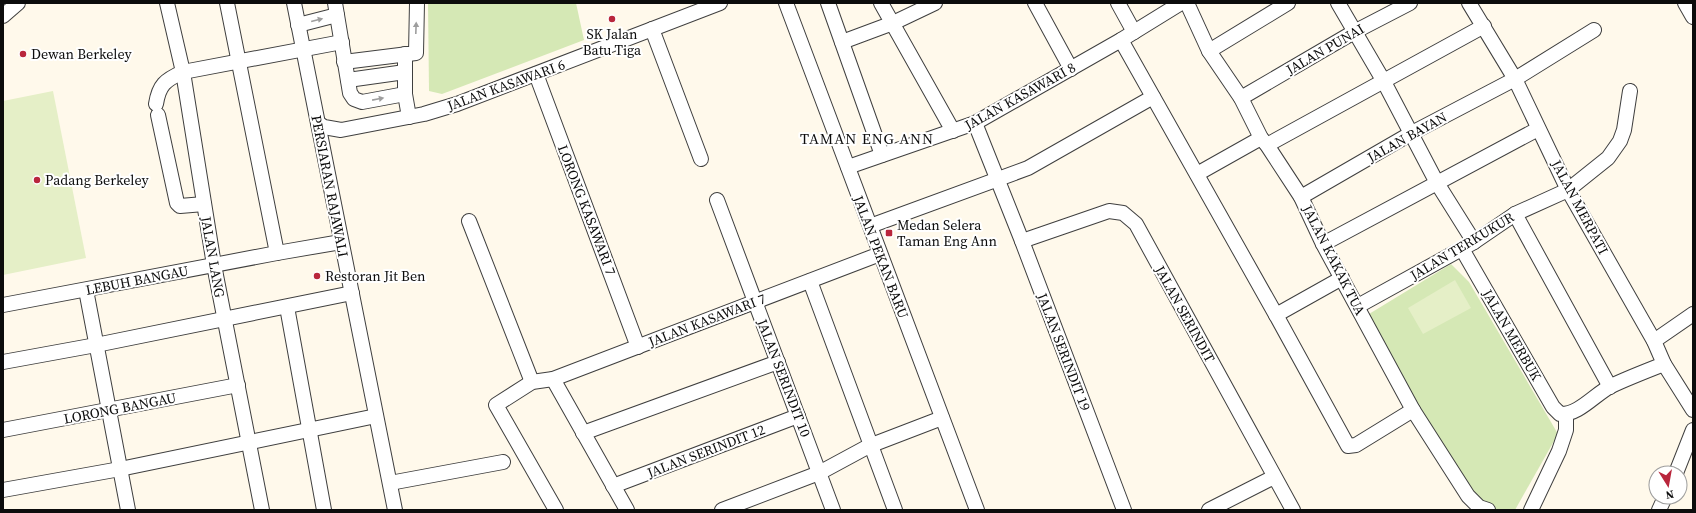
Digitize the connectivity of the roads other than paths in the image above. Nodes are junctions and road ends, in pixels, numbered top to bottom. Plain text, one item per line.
1 (18, 3) edge
2 (167, 3) edge
3 (227, 3) edge
4 (294, 3) edge
5 (417, 3) edge
6 (720, 3) edge
7 (786, 3) edge
8 (828, 3) edge
9 (881, 3) edge
10 (935, 3) edge
11 (1035, 3) edge
12 (1118, 3) edge
13 (1181, 3) edge
14 (1187, 3) edge
15 (1288, 3) edge
16 (1338, 3) edge
17 (1410, 3) edge
18 (1469, 3) edge
19 (1686, 3) edge
20 (336, 9) edge
21 (3, 16) edge
22 (1693, 17) edge
23 (893, 23) junction
24 (298, 25) junction
25 (1484, 26) junction
26 (652, 29) junction
27 (1594, 30) dead end
28 (1134, 32) junction
29 (1354, 32) junction
30 (1121, 40) junction
31 (342, 42) junction
32 (842, 42) junction
33 (303, 50) junction
34 (1209, 51) junction
35 (405, 54) junction
36 (238, 61) junction
37 (344, 62) junction
38 (1071, 69) junction
39 (182, 72) junction
40 (405, 72) junction
41 (536, 74) junction
42 (1515, 79) junction
43 (348, 80) junction
44 (1383, 80) junction
45 (1630, 91) dead end
46 (405, 94) junction
47 (1153, 98) junction
48 (1241, 98) junction
49 (409, 117) junction
50 (318, 123) junction
51 (975, 123) junction
52 (355, 128) junction
53 (1538, 128) junction
54 (953, 131) junction
55 (1410, 134) junction
56 (1264, 141) junction
57 (882, 155) junction
58 (324, 156) junction
59 (701, 159) dead end
60 (848, 167) junction
61 (1197, 174) junction
62 (998, 180) junction
63 (1437, 183) junction
64 (1568, 190) junction
65 (1301, 197) junction
66 (717, 200) dead end
67 (204, 204) junction
68 (1515, 214) junction
69 (468, 221) dead end
70 (870, 226) junction
71 (1022, 240) junction
72 (342, 242) junction
73 (1323, 244) junction
74 (1468, 246) junction
75 (277, 253) junction
76 (880, 254) junction
77 (214, 265) junction
78 (1342, 278) junction
79 (810, 281) junction
80 (86, 290) junction
81 (352, 293) junction
82 (755, 302) junction
83 (3, 305) edge
84 (1358, 306) junction
85 (287, 307) junction
86 (1693, 314) edge
87 (1276, 315) junction
88 (225, 319) junction
89 (1654, 341) junction
90 (96, 345) junction
91 (638, 347) junction
92 (3, 362) edge
93 (778, 362) junction
94 (1664, 364) junction
95 (553, 380) junction
96 (532, 382) junction
97 (238, 386) junction
98 (1610, 387) junction
99 (109, 410) junction
100 (1413, 410) junction
101 (1693, 410) edge
102 (1566, 414) junction
103 (376, 416) junction
104 (798, 416) junction
105 (942, 418) junction
106 (3, 430) edge
107 (309, 430) junction
108 (1693, 430) edge
109 (583, 433) junction
110 (249, 442) junction
111 (871, 445) junction
112 (502, 462) dead end
113 (1679, 465) edge
114 (120, 469) junction
115 (820, 473) junction
116 (1274, 477) junction
117 (390, 483) junction
118 (613, 486) junction
119 (3, 490) edge
120 (128, 510) edge
121 (262, 510) edge
122 (324, 510) edge
123 (395, 510) edge
124 (556, 510) edge
125 (627, 510) edge
126 (722, 510) edge
127 (833, 510) edge
128 (895, 510) edge
129 (977, 510) edge
130 (1124, 510) edge
131 (1209, 510) edge
132 (1293, 510) edge
133 (1488, 510) edge
134 (1531, 510) edge

1 - 21 street
2 - 39 street, JALAN LANG
3 - 36 street
4 - 24 street, PERSIARAN RAJAWALI
35 -> 5 street
6 - 26 street, JALAN KASAWARI 6
7 - 60 street, JALAN PEKAN BARU
8 - 32 street
9 - 23 street
10 - 23 street
11 - 38 street
12 - 28 street
13 - 28 street, JALAN KASAWARI 8
14 - 34 street, JALAN KAKAK TUA
15 - 34 street
16 - 29 street, JALAN MERBUK
17 - 29 street, JALAN PUNAI
18 - 25 street, JALAN MERPATI
19 - 22 street
24 -> 20 street
20 - 31 street
23 - 32 street
23 - 54 street
24 - 33 street, PERSIARAN RAJAWALI
25 - 42 street, JALAN MERPATI
25 - 44 street
26 - 41 street, JALAN KASAWARI 6
26 - 59 street
27 - 42 street, JALAN BAYAN
28 - 30 street, JALAN KASAWARI 8
29 - 44 street, JALAN MERBUK
29 - 48 street, JALAN PUNAI
30 - 38 street, JALAN KASAWARI 8
30 - 47 street
31 - 33 street
31 - 37 street
32 - 57 street
33 - 36 street
33 - 50 street, PERSIARAN RAJAWALI
34 - 48 street, JALAN KAKAK TUA
35 - 37 street
35 - 40 street
36 - 39 street
36 - 75 street
37 - 43 street
38 - 51 street, JALAN KASAWARI 8
39 - 67 street, JALAN LANG
39 - 67 street
40 - 43 street
40 - 46 street
41 - 49 street, JALAN KASAWARI 6
41 - 91 street, LORONG KASAWARI 7
42 - 53 street, JALAN MERPATI
42 - 55 street, JALAN BAYAN
43 -> 46 street
44 - 55 street, JALAN MERBUK
44 - 56 street
45 - 64 street, JALAN TERKUKUR
46 - 49 street
47 - 61 street
47 - 62 street
48 - 56 street, JALAN KAKAK TUA
49 - 52 street, JALAN KASAWARI 6
50 - 52 street
50 - 58 street, PERSIARAN RAJAWALI
51 - 54 street, JALAN KASAWARI 8
51 - 62 street, JALAN SERINDIT 19
52 - 58 street
53 - 63 street
53 - 64 street, JALAN MERPATI
54 - 57 street, JALAN KASAWARI 8
55 - 63 street, JALAN MERBUK
55 - 65 street, JALAN BAYAN
56 - 61 street
56 - 65 street, JALAN KAKAK TUA
57 - 60 street, JALAN KASAWARI 8
58 - 72 street, PERSIARAN RAJAWALI
60 - 70 street, JALAN PEKAN BARU
61 - 87 street
62 - 70 street
62 - 71 street, JALAN SERINDIT 19
63 - 73 street
63 - 74 street, JALAN MERBUK
64 - 68 street, JALAN TERKUKUR
64 - 89 street, JALAN MERPATI
65 - 73 street, JALAN KAKAK TUA
66 - 82 street, JALAN SERINDIT 10
67 - 77 street, JALAN LANG
68 - 74 street, JALAN TERKUKUR
68 - 98 street
69 - 96 street
70 - 76 street, JALAN PEKAN BARU
71 - 116 street, JALAN SERINDIT
71 - 130 street, JALAN SERINDIT 19
72 - 75 street, LEBUH BANGAU
72 - 81 street, PERSIARAN RAJAWALI
73 - 78 street, JALAN KAKAK TUA
74 - 84 street, JALAN TERKUKUR
74 - 102 street, JALAN MERBUK
75 - 77 street, LEBUH BANGAU
76 - 79 street, JALAN KASAWARI 7
76 - 105 street, JALAN PEKAN BARU
77 - 80 street, LEBUH BANGAU
77 - 88 street, JALAN LANG
78 - 84 street, JALAN KAKAK TUA
78 - 87 street
79 - 82 street, JALAN KASAWARI 7
79 - 111 street
80 - 83 street, LEBUH BANGAU
80 - 90 street
81 - 85 street
81 - 103 street, PERSIARAN RAJAWALI
82 - 91 street, JALAN KASAWARI 7
82 - 93 street, JALAN SERINDIT 10
84 - 100 street, JALAN KAKAK TUA
85 - 88 street
85 - 107 street
86 - 89 street
87 - 100 street
88 - 90 street
88 - 97 street, JALAN LANG
89 - 94 street, JALAN MERPATI
90 - 92 street
90 - 99 street
91 - 95 street, JALAN KASAWARI 7
93 - 104 street, JALAN SERINDIT 10
93 - 109 street
94 - 98 street
94 - 101 street, JALAN MERPATI
95 - 96 street, JALAN KASAWARI 7
95 - 109 street
96 - 124 street
97 - 99 street, LORONG BANGAU
97 - 110 street, JALAN LANG
98 - 102 street
99 - 106 street, LORONG BANGAU
99 - 114 street
100 - 133 street, JALAN KAKAK TUA
102 - 134 street
103 - 107 street
103 - 117 street, PERSIARAN RAJAWALI
104 - 115 street, JALAN SERINDIT 10
104 - 118 street, JALAN SERINDIT 12
105 - 111 street
105 - 129 street, JALAN PEKAN BARU
107 - 110 street
107 - 122 street
108 - 113 street
109 - 118 street
110 - 114 street
110 - 121 street, JALAN LANG
111 - 115 street
111 - 128 street
112 - 117 street
114 - 119 street
114 - 120 street
115 - 126 street
115 - 127 street, JALAN SERINDIT 10
116 - 131 street
116 - 132 street, JALAN SERINDIT
117 - 123 street, PERSIARAN RAJAWALI
118 - 125 street

